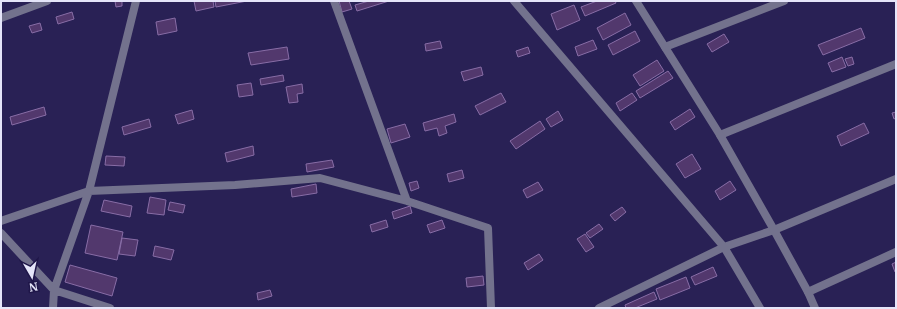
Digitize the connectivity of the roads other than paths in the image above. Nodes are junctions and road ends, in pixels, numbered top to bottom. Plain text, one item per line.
1 (47, 1) edge
2 (136, 1) edge
3 (334, 1) edge
4 (514, 1) edge
5 (636, 1) edge
6 (784, 1) edge
7 (1, 18) edge
8 (665, 47) junction
9 (896, 64) edge
10 (720, 135) junction
11 (896, 179) edge
12 (89, 191) junction
13 (407, 201) junction
14 (1, 221) edge
15 (774, 230) junction
16 (1, 233) edge
17 (724, 247) junction
18 (896, 252) edge
19 (54, 290) junction
20 (808, 292) junction
21 (53, 308) edge
22 (110, 308) edge
23 (491, 308) edge
24 (598, 308) edge
25 (760, 308) edge
26 (815, 308) edge

1 - 7 street
2 - 12 street
3 - 13 street
4 - 17 street
5 - 8 street
6 - 8 street
8 - 10 street
9 - 10 street
10 - 15 street
11 - 15 street
12 - 13 street
12 - 14 street
12 - 19 street
13 - 23 street
15 - 17 street
15 - 20 street
16 - 19 street
17 - 24 street
17 - 25 street
18 - 20 street
19 - 21 street
19 - 22 street
20 - 26 street

